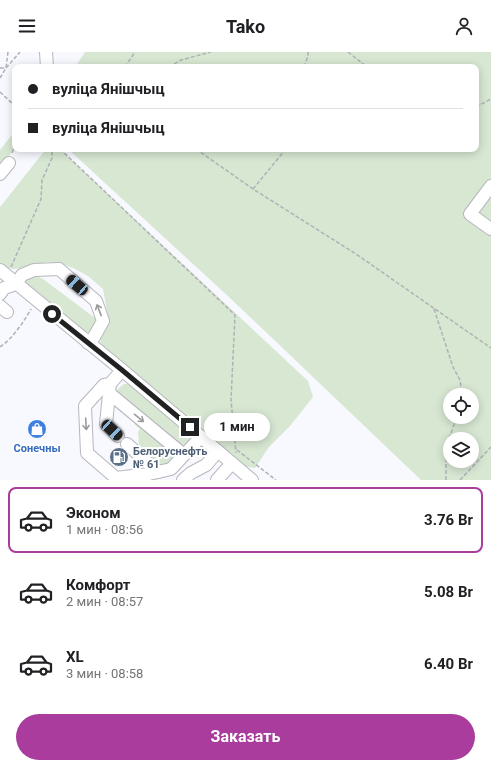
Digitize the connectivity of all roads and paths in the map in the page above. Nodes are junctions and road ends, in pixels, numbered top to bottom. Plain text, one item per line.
1 (8, 52) edge
2 (20, 52) edge
3 (46, 52) edge
4 (135, 52) edge
5 (211, 52) edge
6 (308, 52) edge
7 (348, 52) edge
8 (47, 64) edge
9 (127, 64) edge
10 (175, 64) edge
11 (305, 64) edge
12 (364, 64) edge
13 (0, 68) edge
14 (6, 68) junction
15 (0, 78) edge
16 (0, 92) edge
17 (491, 99) edge
18 (12, 103) edge
19 (479, 105) edge
20 (52, 152) edge
21 (63, 152) edge
22 (200, 152) edge
23 (283, 152) edge
24 (9, 163) dead end
25 (0, 174) edge
26 (491, 186) edge
27 (253, 189) junction
28 (491, 229) edge
29 (5, 269) edge
30 (5, 288) edge
31 (33, 305) dead end
32 (434, 309) junction
33 (88, 343) junction
34 (0, 347) edge
35 (491, 348) edge
36 (122, 370) junction
37 (461, 388) edge
38 (110, 389) junction
39 (454, 424) edge
40 (201, 437) junction
41 (491, 447) edge
42 (237, 450) junction
43 (218, 451) junction
44 (184, 455) junction
45 (206, 465) junction
46 (234, 465) junction
47 (158, 472) junction
48 (218, 479) edge
49 (184, 480) edge
50 (252, 480) edge
51 (276, 480) edge
52 (446, 480) edge
53 (460, 480) edge

1 - 14 path
2 - 14 path
3 - 8 street
4 - 9 path
5 - 10 path
6 - 11 path
7 - 12 path
13 - 14 path
14 - 15 path
16 - 18 path
17 - 19 path
20 - 29 path
21 - 42 path
22 - 27 path
23 - 27 path
24 - 25 street
26 - 28 street
27 - 32 path
29 - 30 street
30 - 33 street
33 -> 30 street
31 - 34 path
32 - 35 path
32 - 37 path
33 - 36 street
36 - 38 street
36 - 40 street
38 -> 44 street
38 - 47 street
38 -> 47 street
39 - 52 path
40 - 43 street
40 - 44 street
41 - 53 path
42 - 46 path
42 - 51 path
43 - 45 street
43 - 46 street
44 - 47 street
45 - 48 street
45 - 49 street
46 - 48 street
46 - 50 street

